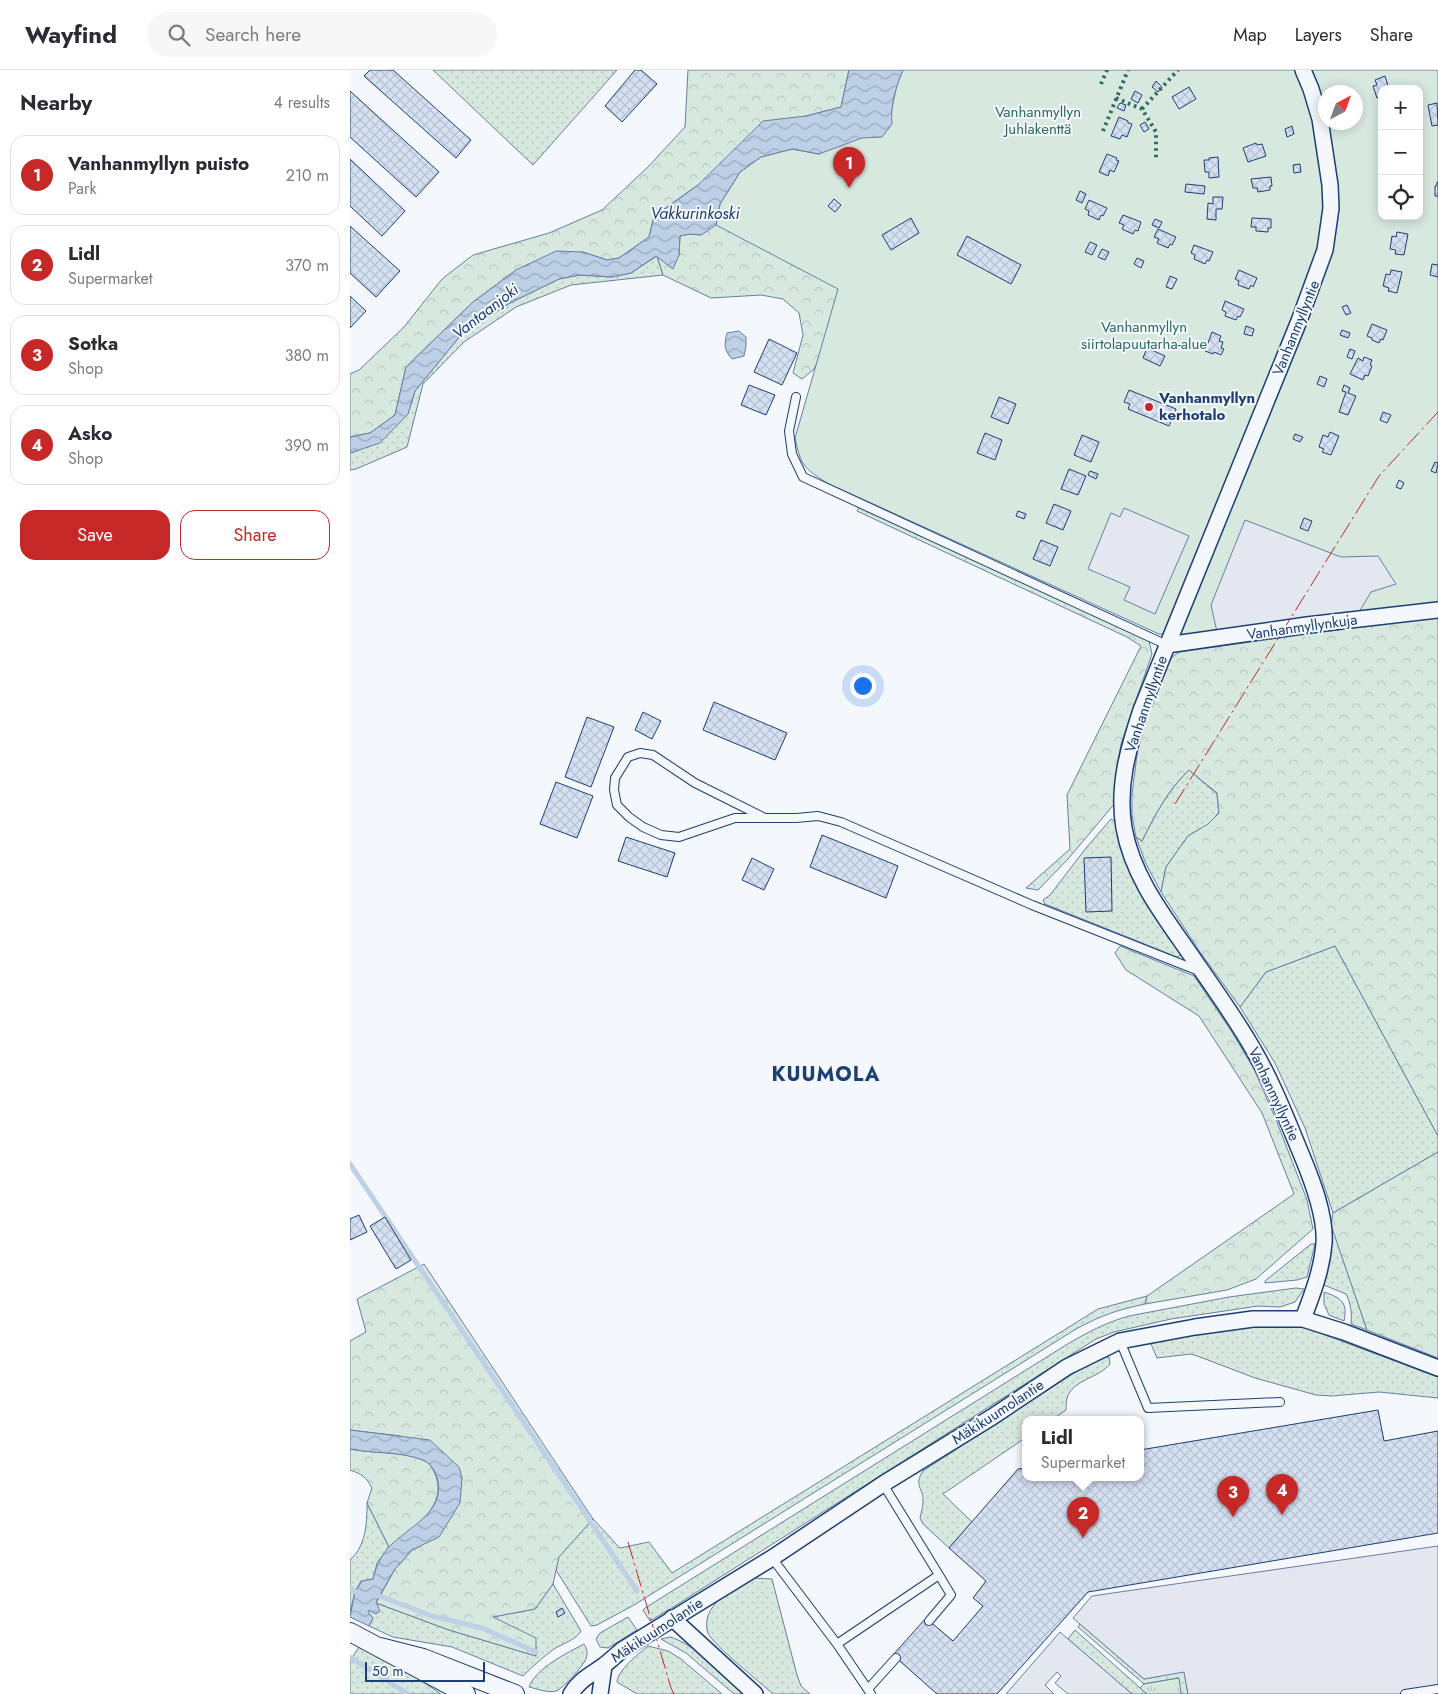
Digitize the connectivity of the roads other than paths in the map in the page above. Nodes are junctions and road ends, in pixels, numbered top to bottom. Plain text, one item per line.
1 (1303, 70) edge
2 (796, 397) dead end
3 (1438, 610) edge
4 (1167, 645) junction
5 (766, 818) junction
6 (1203, 972) junction
7 (1303, 1319) junction
8 (1120, 1340) junction
9 (1438, 1368) edge
10 (1280, 1402) dead end
11 (883, 1484) junction
12 (772, 1558) junction
13 (940, 1575) junction
14 (672, 1618) junction
15 (929, 1621) dead end
16 (350, 1632) edge
17 (837, 1644) junction
18 (380, 1647) junction
19 (896, 1658) dead end
20 (604, 1666) junction
21 (1438, 1689) edge
22 (870, 1692) edge
23 (466, 1694) edge
24 (515, 1694) edge
25 (570, 1694) edge
26 (600, 1694) edge
27 (755, 1694) edge
28 (1405, 1694) edge

1 - 4 street, Vanhanmyllyntie
2 - 4 lane
3 - 4 street, Vanhanmyllynkuja
4 - 6 street, Vanhanmyllyntie
5 - 5 lane
5 - 6 lane
6 - 7 street, Vanhanmyllyntie
7 - 8 street, Mäkikuumolantie
7 - 9 street, Mäkikuumolantie
8 - 10 lane
8 - 11 street, Mäkikuumolantie
11 - 12 street, Mäkikuumolantie
11 - 13 lane
12 - 14 street, Mäkikuumolantie
12 - 17 lane
13 - 15 lane
13 - 17 lane
14 - 20 street, Mäkikuumolantie
14 - 27 street
16 - 18 street
17 - 22 lane
18 - 23 street
18 - 24 street
19 - 22 lane
20 - 25 street, Mäkikuumolantie
20 - 26 street, Mäkikuumolantie
21 - 28 lane

